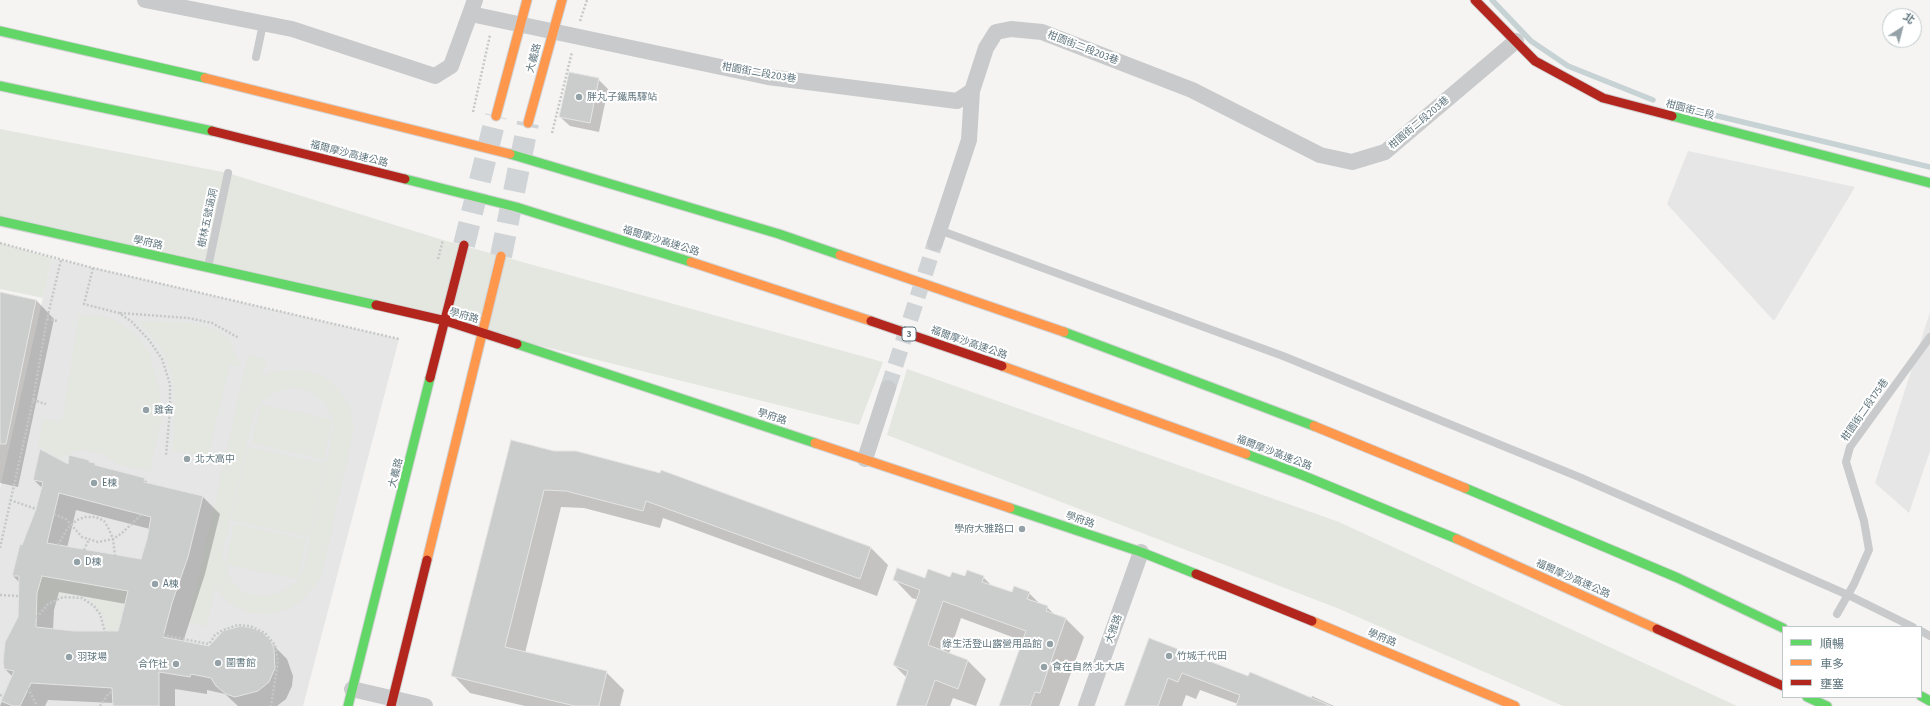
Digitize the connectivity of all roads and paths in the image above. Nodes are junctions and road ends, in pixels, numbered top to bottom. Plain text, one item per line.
1 (145, 0) edge
2 (527, 0) edge
3 (562, 0) edge
4 (587, 0) edge
5 (1475, 0) edge
6 (473, 7) edge
7 (494, 18) junction
8 (263, 24) junction
9 (521, 24) junction
10 (553, 30) junction
11 (0, 31) edge
12 (576, 36) junction
13 (1516, 41) junction
14 (256, 57) dead end
15 (0, 86) edge
16 (972, 91) junction
17 (472, 112) dead end
18 (496, 116) tunnel mouth
19 (528, 123) tunnel mouth
20 (552, 133) dead end
21 (228, 172) dead end
22 (1930, 183) edge
23 (0, 221) edge
24 (937, 237) joint
25 (0, 243) edge
26 (464, 245) tunnel mouth
27 (500, 256) tunnel mouth
28 (61, 260) junction
29 (93, 268) junction
30 (207, 268) junction
31 (119, 313) junction
32 (47, 319) junction
33 (58, 321) dead end
34 (446, 322) junction
35 (482, 332) junction
36 (1930, 337) edge
37 (239, 338) dead end
38 (399, 339) dead end
39 (888, 388) tunnel mouth
40 (33, 400) junction
41 (46, 404) dead end
42 (166, 455) dead end
43 (865, 459) junction
44 (10, 500) junction
45 (36, 509) dead end
46 (54, 514) dead end
47 (141, 515) dead end
48 (71, 524) junction
49 (89, 539) junction
50 (113, 539) junction
51 (58, 545) dead end
52 (0, 548) edge
53 (84, 550) dead end
54 (1141, 552) junction
55 (115, 556) dead end
56 (0, 594) edge
57 (1848, 595) junction
58 (18, 596) dead end
59 (1837, 614) dead end
60 (36, 616) dead end
61 (1911, 626) edge
62 (1782, 628) edge
63 (105, 632) dead end
64 (163, 634) dead end
65 (1782, 686) edge
66 (28, 688) dead end
67 (352, 689) junction
68 (114, 692) dead end
69 (1810, 698) edge
70 (392, 702) edge
71 (37, 706) edge
72 (100, 706) edge
73 (271, 706) edge
74 (348, 706) edge
75 (425, 706) edge
76 (1086, 706) edge
77 (1515, 706) edge
78 (1827, 706) edge

1 - 8 street
2 - 9 main road
3 - 10 main road, 大義路
4 - 12 path
5 - 13 main road, 柑園街二段
6 - 7 street, 柑園街二段203巷
6 - 8 street
7 - 9 street, 柑園街二段203巷
7 - 17 path
8 - 14 lane
9 - 10 street, 柑園街二段203巷
9 - 18 main road
10 - 12 street, 柑園街二段203巷
10 - 19 main road, 大義路
11 - 62 main road
12 - 16 street, 柑園街二段203巷
12 - 20 path
13 - 16 street, 柑園街二段203巷
13 - 22 main road, 柑園街二段
15 - 65 main road, 福爾摩沙高速公路 / 3
16 - 24 street
21 - 30 lane, 樹林五號涵洞
23 - 30 main road, 學府路
24 - 57 lane
25 - 28 path
26 - 34 main road, 大義路
27 - 35 main road
28 - 29 path
28 - 32 path
29 - 31 path
29 - 38 path
30 - 34 main road, 學府路
31 - 37 path
31 - 42 path
32 - 33 path
32 - 40 path
34 - 35 main road, 學府路
34 - 67 main road, 大義路
35 - 43 main road, 學府路
35 - 70 main road
36 - 57 lane, 柑園街二段175巷
39 - 43 street
40 - 41 path
40 - 44 path
43 - 54 main road, 學府路
44 - 45 path
44 - 52 path
46 - 48 path
47 - 50 path
48 - 49 path
48 - 50 path
48 - 51 path
49 - 50 path
49 - 53 path
50 - 55 path
54 - 76 street, 大雅路
54 - 77 main road, 學府路
56 - 58 path
57 - 59 lane, 柑園街二段175巷
57 - 61 lane
60 - 63 path
64 - 73 path
66 - 71 path
67 - 70 street
67 - 74 main road, 大義路
68 - 72 path
69 - 78 main road
70 - 75 street

